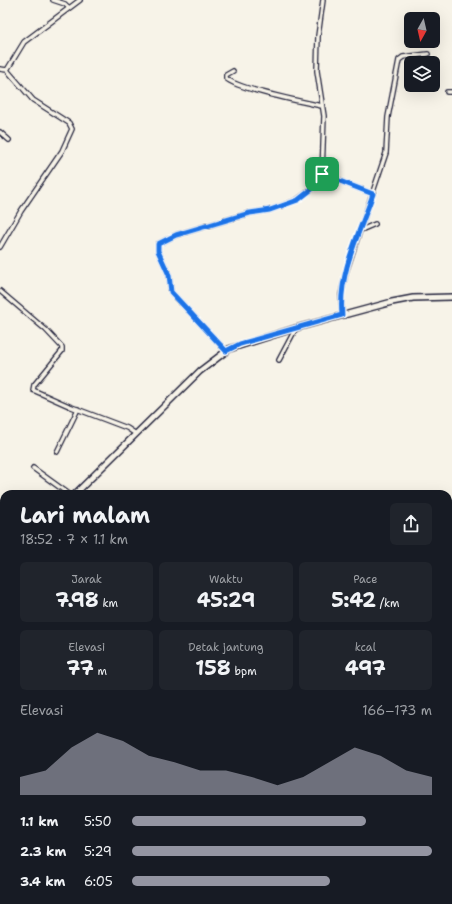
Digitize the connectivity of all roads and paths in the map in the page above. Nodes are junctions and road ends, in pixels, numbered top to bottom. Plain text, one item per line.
1 (53, 0) edge
2 (80, 0) edge
3 (322, 0) edge
4 (70, 8) junction
5 (428, 54) dead end
6 (0, 69) edge
7 (7, 70) junction
8 (233, 71) dead end
9 (447, 92) dead end
10 (452, 92) edge
11 (322, 106) junction
12 (0, 132) edge
13 (9, 140) dead end
14 (322, 174) junction
15 (373, 194) junction
16 (375, 224) dead end
17 (361, 230) junction
18 (0, 247) edge
19 (0, 291) edge
20 (452, 297) edge
21 (342, 315) junction
22 (296, 328) junction
23 (226, 351) junction
24 (279, 360) dead end
25 (78, 409) junction
26 (136, 434) junction
27 (57, 452) dead end
28 (33, 468) dead end
29 (63, 490) edge
30 (79, 490) edge

1 - 4 street
2 - 4 street
3 - 11 street
4 - 7 street
5 - 15 street
6 - 7 street
7 - 18 street
8 - 11 street
9 - 10 street
11 - 14 street
12 - 13 street
14 - 15 street
14 - 23 street
15 - 17 street
16 - 17 street
17 - 21 street
19 - 25 street
20 - 21 street
21 - 22 street
22 - 23 street
22 - 24 street
23 - 26 street
25 - 26 street
25 - 27 street
26 - 30 street
28 - 29 street

